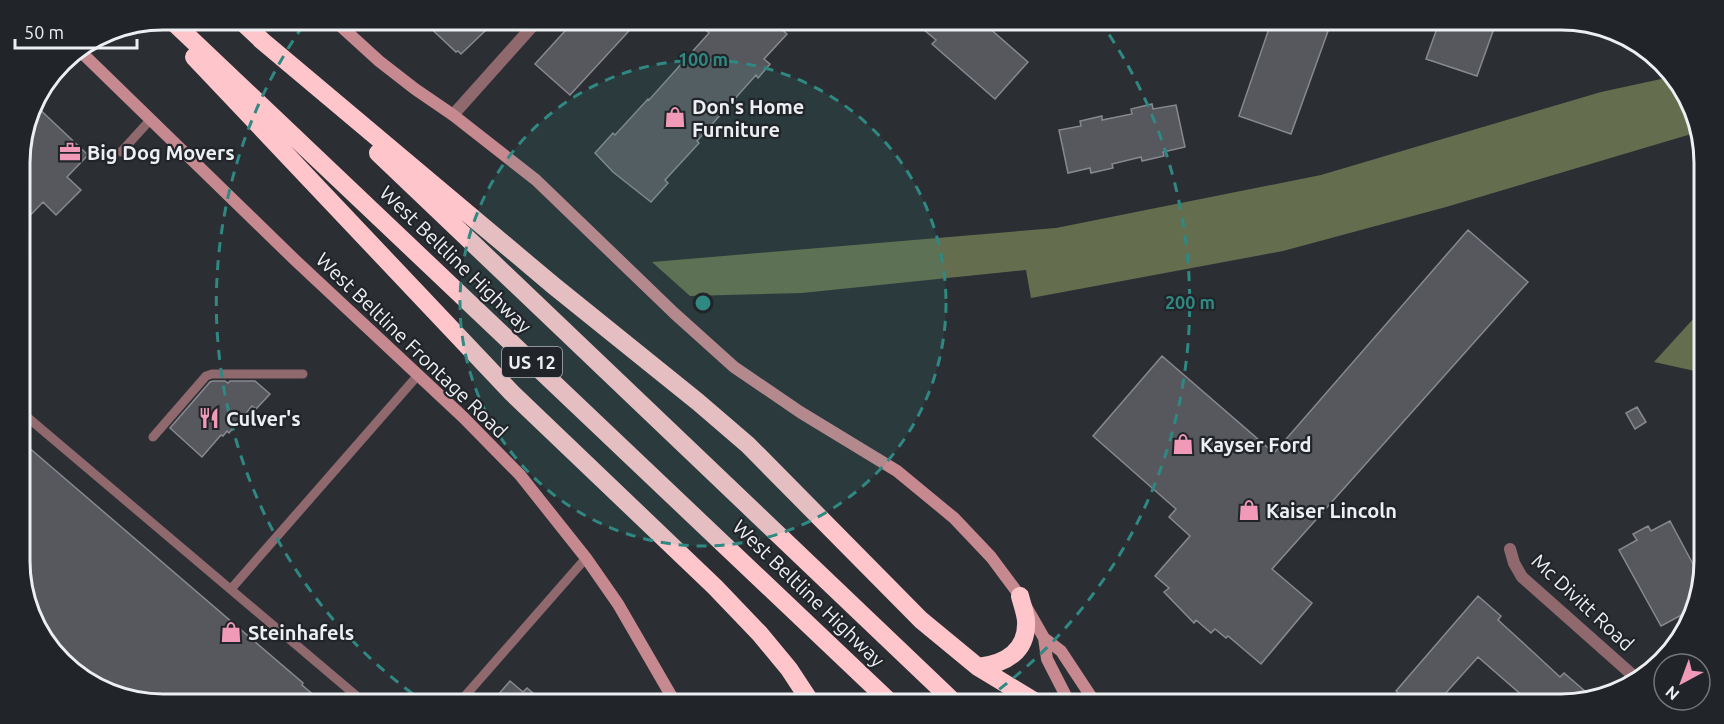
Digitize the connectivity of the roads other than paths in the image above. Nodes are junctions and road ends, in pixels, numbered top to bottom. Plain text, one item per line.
1 (169, 30) edge
2 (182, 30) edge
3 (251, 30) edge
4 (345, 30) edge
5 (529, 30) edge
6 (260, 39) junction
7 (85, 55) edge
8 (453, 115) junction
9 (151, 119) junction
10 (121, 152) dead end
11 (303, 374) dead end
12 (418, 374) junction
13 (30, 419) edge
14 (153, 437) dead end
15 (1510, 549) dead end
16 (586, 558) junction
17 (231, 590) junction
18 (1020, 597) junction
19 (1044, 638) junction
20 (978, 667) junction
21 (1631, 674) edge
22 (354, 694) edge
23 (467, 694) edge
24 (670, 694) edge
25 (805, 694) edge
26 (881, 694) edge
27 (946, 694) edge
28 (1023, 694) edge
29 (1065, 694) edge
30 (1089, 694) edge

1 - 25 highway
2 - 26 highway, West Beltline Highway / US 12
3 - 6 highway, West Beltline Highway / US 12
4 - 8 street
5 - 8 street
6 - 20 highway
6 - 27 highway, West Beltline Highway / US 12
7 - 9 street, West Beltline Frontage Road
8 - 18 street
9 - 10 lane
9 - 12 street, West Beltline Frontage Road
11 - 14 lane
12 - 16 street, West Beltline Frontage Road
12 - 17 lane
13 - 17 lane
15 - 21 street, Mc Divitt Road
16 - 23 lane
16 - 24 street, West Beltline Frontage Road
17 - 22 lane
18 - 19 street
18 - 20 highway
19 - 29 street
19 - 30 street
20 - 28 highway

